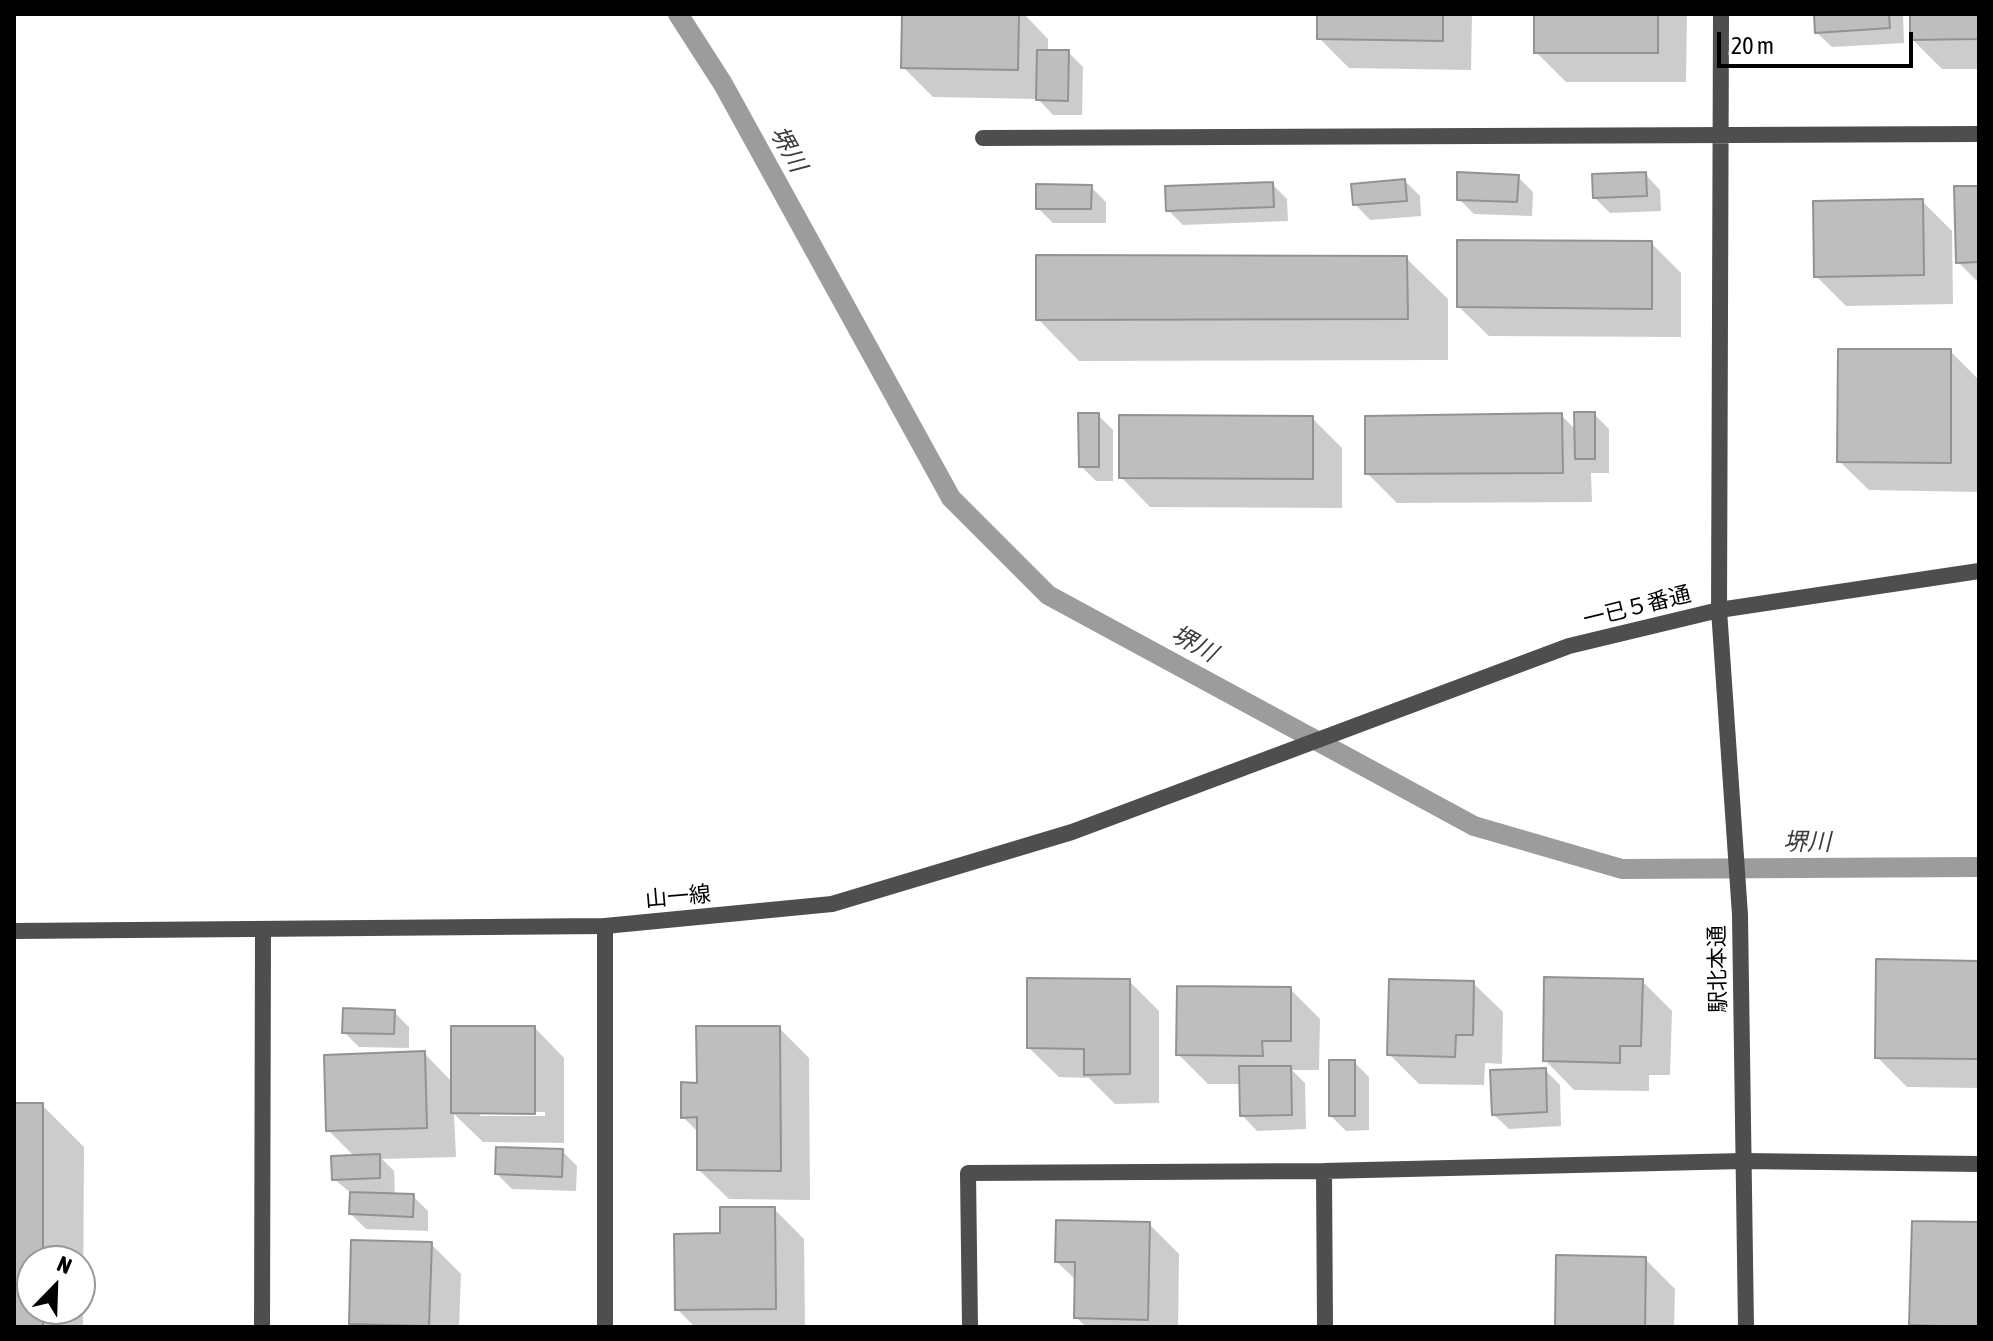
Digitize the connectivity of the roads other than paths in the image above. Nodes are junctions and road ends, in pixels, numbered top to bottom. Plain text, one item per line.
1 (1721, 14) edge
2 (1979, 134) edge
3 (1718, 136) junction
4 (983, 138) dead end
5 (1979, 571) edge
6 (1719, 610) junction
7 (1320, 740) joint
8 (605, 926) junction
9 (263, 929) junction
10 (14, 931) edge
11 (1743, 1161) junction
12 (1979, 1164) edge
13 (1324, 1171) junction
14 (262, 1327) edge
15 (605, 1327) edge
16 (970, 1327) edge
17 (1325, 1327) edge
18 (1746, 1327) edge

1 - 3 street, 駅北本通
2 - 3 street
3 - 4 street
3 - 6 street, 駅北本通
5 - 6 street, 一已５番通
6 - 7 street, 一已５番通
6 - 11 street, 駅北本通
7 - 8 street, 山一線
8 - 9 street, 山一線
8 - 15 street
9 - 10 street, 山一線
9 - 14 street
11 - 12 street
11 - 13 street
11 - 18 street, 駅北本通
13 - 16 street
13 - 17 street

